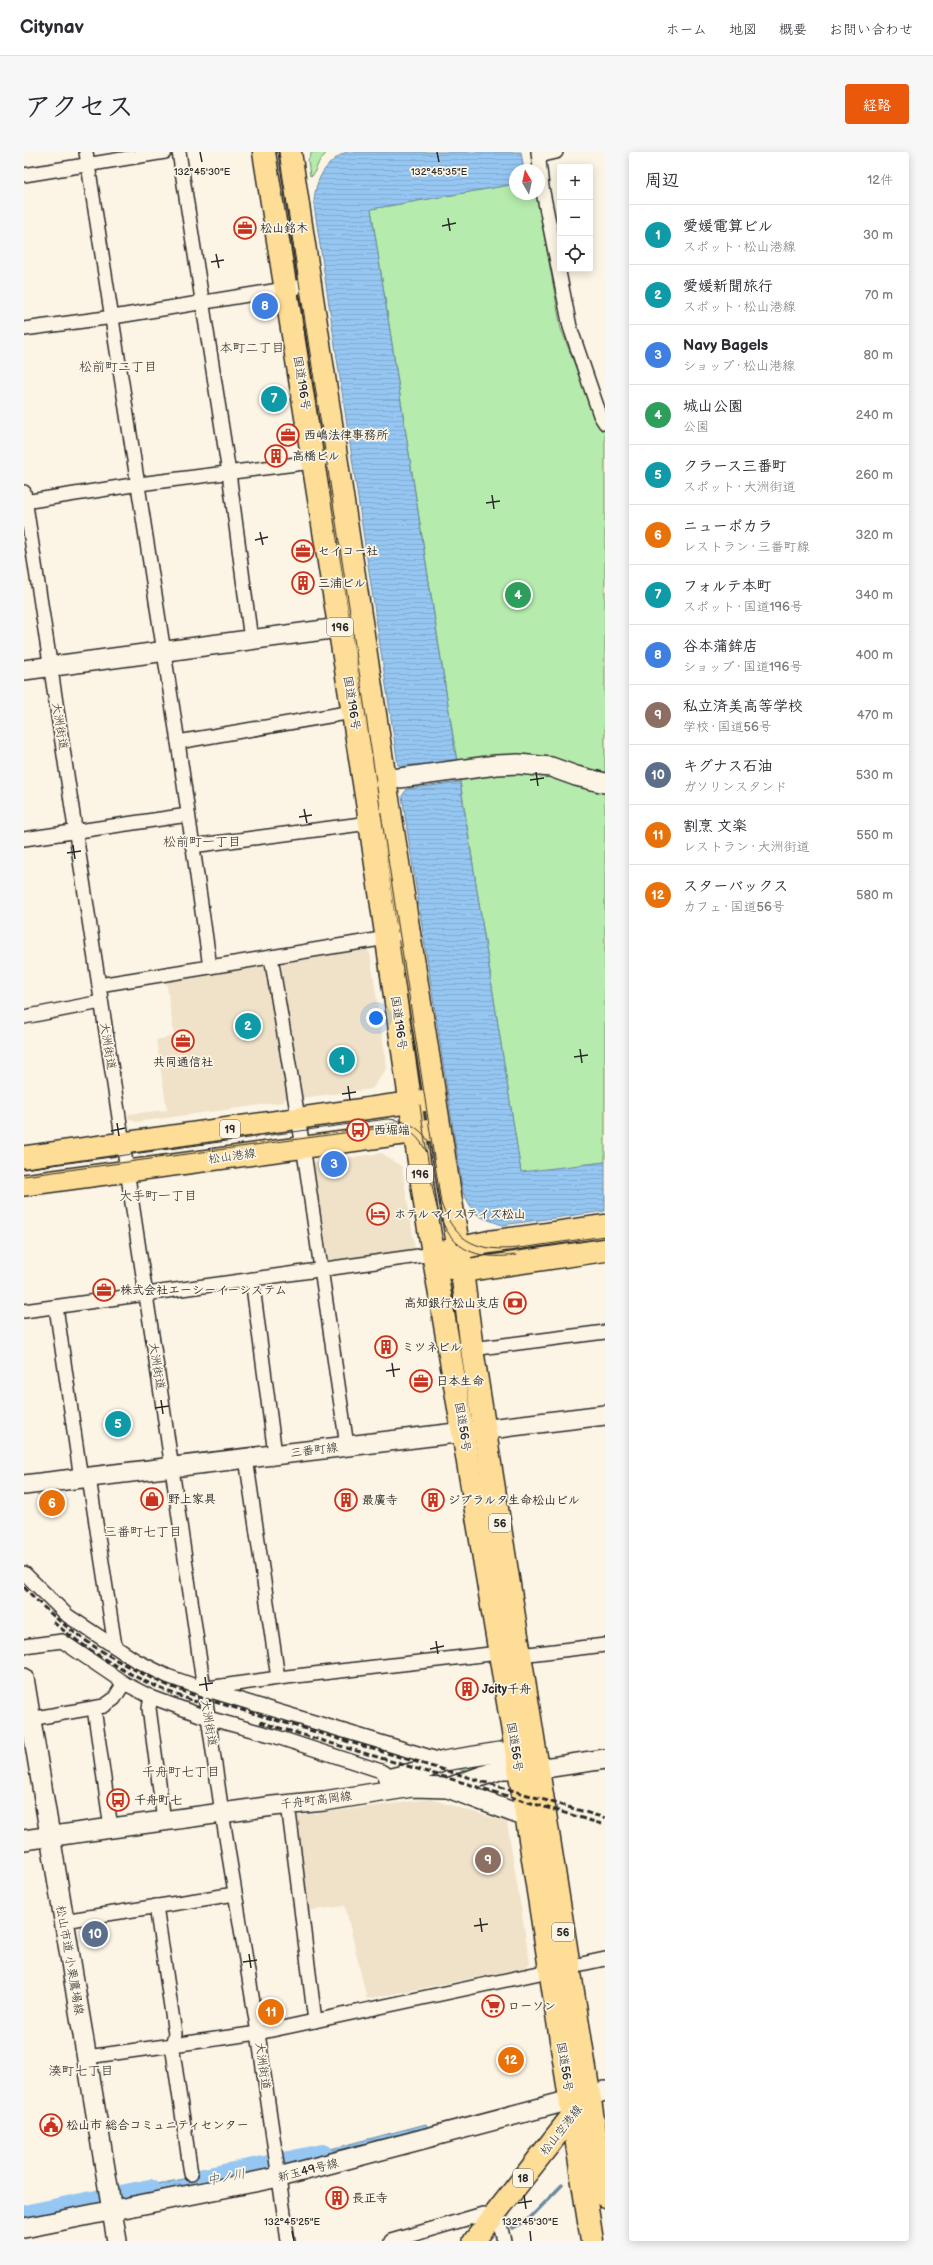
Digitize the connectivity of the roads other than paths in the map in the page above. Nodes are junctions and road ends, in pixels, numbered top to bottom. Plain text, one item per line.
1 (165, 152) edge
2 (179, 152) edge
3 (264, 152) edge
4 (290, 152) edge
5 (556, 152) edge
6 (538, 154) edge
7 (87, 158) edge
8 (24, 175) edge
9 (309, 285) junction
10 (286, 289) junction
11 (201, 302) junction
12 (113, 317) junction
13 (24, 329) edge
14 (605, 423) edge
15 (325, 460) junction
16 (229, 473) junction
17 (139, 484) junction
18 (24, 499) edge
19 (351, 627) junction
20 (251, 640) junction
21 (164, 651) junction
22 (51, 666) junction
23 (24, 670) edge
24 (364, 710) junction
25 (178, 742) junction
26 (385, 780) junction
27 (605, 783) edge
28 (188, 815) junction
29 (380, 822) junction
30 (76, 831) junction
31 (24, 839) edge
32 (192, 846) junction
33 (409, 935) junction
34 (387, 938) junction
35 (271, 957) junction
36 (210, 967) junction
37 (99, 985) junction
38 (102, 1002) junction
39 (24, 1017) edge
40 (435, 1099) junction
41 (410, 1103) junction
42 (298, 1119) junction
43 (440, 1129) junction
44 (414, 1132) junction
45 (123, 1144) junction
46 (303, 1147) junction
47 (24, 1157) edge
48 (127, 1171) junction
49 (24, 1185) edge
50 (452, 1212) junction
51 (605, 1226) edge
52 (490, 1242) junction
53 (457, 1248) junction
54 (605, 1250) edge
55 (433, 1254) junction
56 (322, 1270) junction
57 (462, 1271) junction
58 (252, 1279) junction
59 (146, 1294) junction
60 (56, 1307) junction
61 (24, 1311) edge
62 (605, 1332) edge
63 (472, 1349) junction
64 (605, 1415) edge
65 (485, 1431) junction
66 (464, 1433) junction
67 (347, 1446) junction
68 (275, 1454) junction
69 (246, 1458) junction
70 (172, 1468) junction
71 (85, 1478) junction
72 (24, 1485) edge
73 (24, 1573) edge
74 (605, 1645) edge
75 (24, 1646) edge
76 (115, 1646) junction
77 (510, 1654) junction
78 (24, 1678) edge
79 (278, 1678) junction
80 (124, 1683) junction
81 (204, 1689) junction
82 (151, 1697) junction
83 (94, 1708) junction
84 (208, 1718) junction
85 (27, 1719) edge
86 (605, 1747) edge
87 (605, 1759) edge
88 (444, 1761) junction
89 (527, 1761) junction
90 (401, 1785) junction
91 (448, 1788) junction
92 (288, 1804) junction
93 (221, 1807) junction
94 (163, 1815) junction
95 (526, 1817) junction
96 (110, 1822) junction
97 (24, 1827) edge
98 (48, 1830) junction
99 (24, 1840) edge
100 (235, 1894) junction
101 (156, 1906) junction
102 (63, 1920) junction
103 (605, 1959) edge
104 (559, 1970) junction
105 (315, 2021) junction
106 (258, 2033) junction
107 (172, 2045) junction
108 (86, 2057) junction
109 (584, 2100) edge
110 (278, 2170) junction
111 (191, 2174) dead end
112 (605, 2196) edge
113 (110, 2202) junction
114 (494, 2215) junction
115 (24, 2228) edge
116 (117, 2241) edge
117 (288, 2241) edge
118 (391, 2241) edge
119 (474, 2241) edge
120 (504, 2241) edge
121 (592, 2241) edge

1 - 7 street
2 - 11 street
3 - 10 highway, 国道196号 / 196
4 - 9 highway, 国道196号 / 196
5 - 6 street
6 - 14 street
7 - 8 street
7 - 12 street
9 - 10 street
9 - 15 highway, 国道196号 / 196
10 - 11 street
10 - 15 highway, 国道196号 / 196
11 - 12 street
11 - 16 street
12 - 13 street
12 - 17 street
15 - 16 street
15 - 19 highway, 国道196号 / 196
16 - 17 street
16 - 20 street
17 - 18 street
17 - 21 street
18 - 22 street, 大洲街道
19 - 20 street
19 - 24 highway, 国道196号 / 196
20 - 21 street
21 - 22 street
21 - 25 street
22 - 23 street
22 - 30 street, 大洲街道
24 - 25 street
24 - 26 highway, 国道196号 / 196
25 - 28 street
26 - 27 street
26 - 29 highway, 国道196号 / 196
28 - 30 street
28 - 32 street
29 - 32 street
29 - 33 highway, 国道196号 / 196
29 - 34 highway, 国道196号 / 196
30 - 31 street
30 - 37 street, 大洲街道
32 - 36 street
33 - 34 street
33 - 40 highway, 国道196号 / 196
34 - 35 street
34 - 41 highway, 国道196号 / 196
35 - 36 street
35 - 42 street
36 - 37 street
37 - 38 street, 大洲街道
38 - 39 street
38 - 45 street, 大洲街道
40 - 41 main road, 19
40 - 43 highway, 国道196号 / 196
41 - 42 main road, 19
41 - 44 highway, 国道196号 / 196
42 - 45 main road, 19
42 - 46 street
43 - 44 main road, 松山港線 / 19
43 - 50 highway, 国道196号 / 196
44 - 46 main road, 松山港線 / 19
44 - 55 highway, 国道196号 / 196
45 - 47 main road, 19
45 - 48 street, 大洲街道
46 - 48 main road, 松山港線 / 19
46 - 56 street
48 - 49 main road, 松山港線 / 19
48 - 59 street, 大洲街道
50 - 52 highway
50 - 53 highway, 国道196号 / 196
51 - 52 highway
52 - 53 highway
53 - 55 highway
53 - 57 highway, 国道56号 / 56
54 - 57 highway
55 - 56 street
55 - 57 highway
55 - 66 highway, 国道56号 / 56
56 - 58 street
56 - 67 street
57 - 63 highway, 国道56号 / 56
58 - 59 street
58 - 68 street
59 - 60 street
59 - 70 street, 大洲街道
60 - 61 street
60 - 71 street
62 - 63 street
63 - 65 highway, 国道56号 / 56
64 - 65 street, 三番町線
65 - 66 street, 三番町線
65 - 77 highway, 国道56号 / 56
66 - 67 street, 三番町線
66 - 77 highway, 国道56号 / 56
67 - 68 street, 三番町線
68 - 69 street, 三番町線
69 - 70 street, 三番町線
69 - 79 street
70 - 71 street, 三番町線
70 - 81 street, 大洲街道
71 - 72 street, 三番町線
71 - 76 street
73 - 76 street
74 - 77 street
75 - 80 street
76 - 81 street
77 - 79 street
77 - 89 highway, 国道56号 / 56
78 - 85 street, 松山市道 小栗鷹場線
79 - 81 street
80 - 82 street
80 - 83 street
81 - 84 street, 大洲街道
81 - 88 street
82 - 84 street
82 - 94 street
83 - 85 street
83 - 96 street
84 - 90 street
84 - 93 street, 大洲街道
85 - 98 street, 松山市道 小栗鷹場線
86 - 89 street, 千舟町高岡線
87 - 89 street, 千舟町高岡線
88 - 89 street, 千舟町高岡線
88 - 90 street, 千舟町高岡線
89 - 91 street, 千舟町高岡線
89 - 95 highway, 国道56号 / 56
89 - 104 highway, 国道56号 / 56
90 - 91 street, 千舟町高岡線
90 - 92 street, 千舟町高岡線
90 - 93 street, 千舟町高岡線
91 - 95 street
92 - 93 street, 千舟町高岡線
92 - 105 street
93 - 94 street, 千舟町高岡線
93 - 100 street, 大洲街道
94 - 96 street, 千舟町高岡線
95 - 104 highway, 国道56号 / 56
96 - 98 street, 千舟町高岡線
97 - 98 street, 千舟町高岡線
98 - 99 street, 千舟町高岡線
98 - 102 street, 松山市道 小栗鷹場線
100 - 101 street
100 - 106 street, 大洲街道
101 - 102 street
101 - 107 street
102 - 108 street, 松山市道 小栗鷹場線
103 - 104 street
104 - 105 street
104 - 109 highway, 国道56号 / 56
105 - 106 street
106 - 107 street
106 - 110 street, 大洲街道
107 - 108 street
107 - 111 street
108 - 113 street, 松山市道 小栗鷹場線
109 - 110 street, 新玉49号線
109 - 112 highway, 国道56号 / 56
109 - 114 main road, 松山空港線 / 18
109 - 121 highway, 国道56号 / 56
110 - 113 street, 新玉49号線
110 - 117 street, 大洲街道
113 - 115 street, 新玉49号線
113 - 116 street, 松山市道 小栗鷹場線
114 - 118 street
114 - 119 main road, 松山空港線 / 18
114 - 120 street

